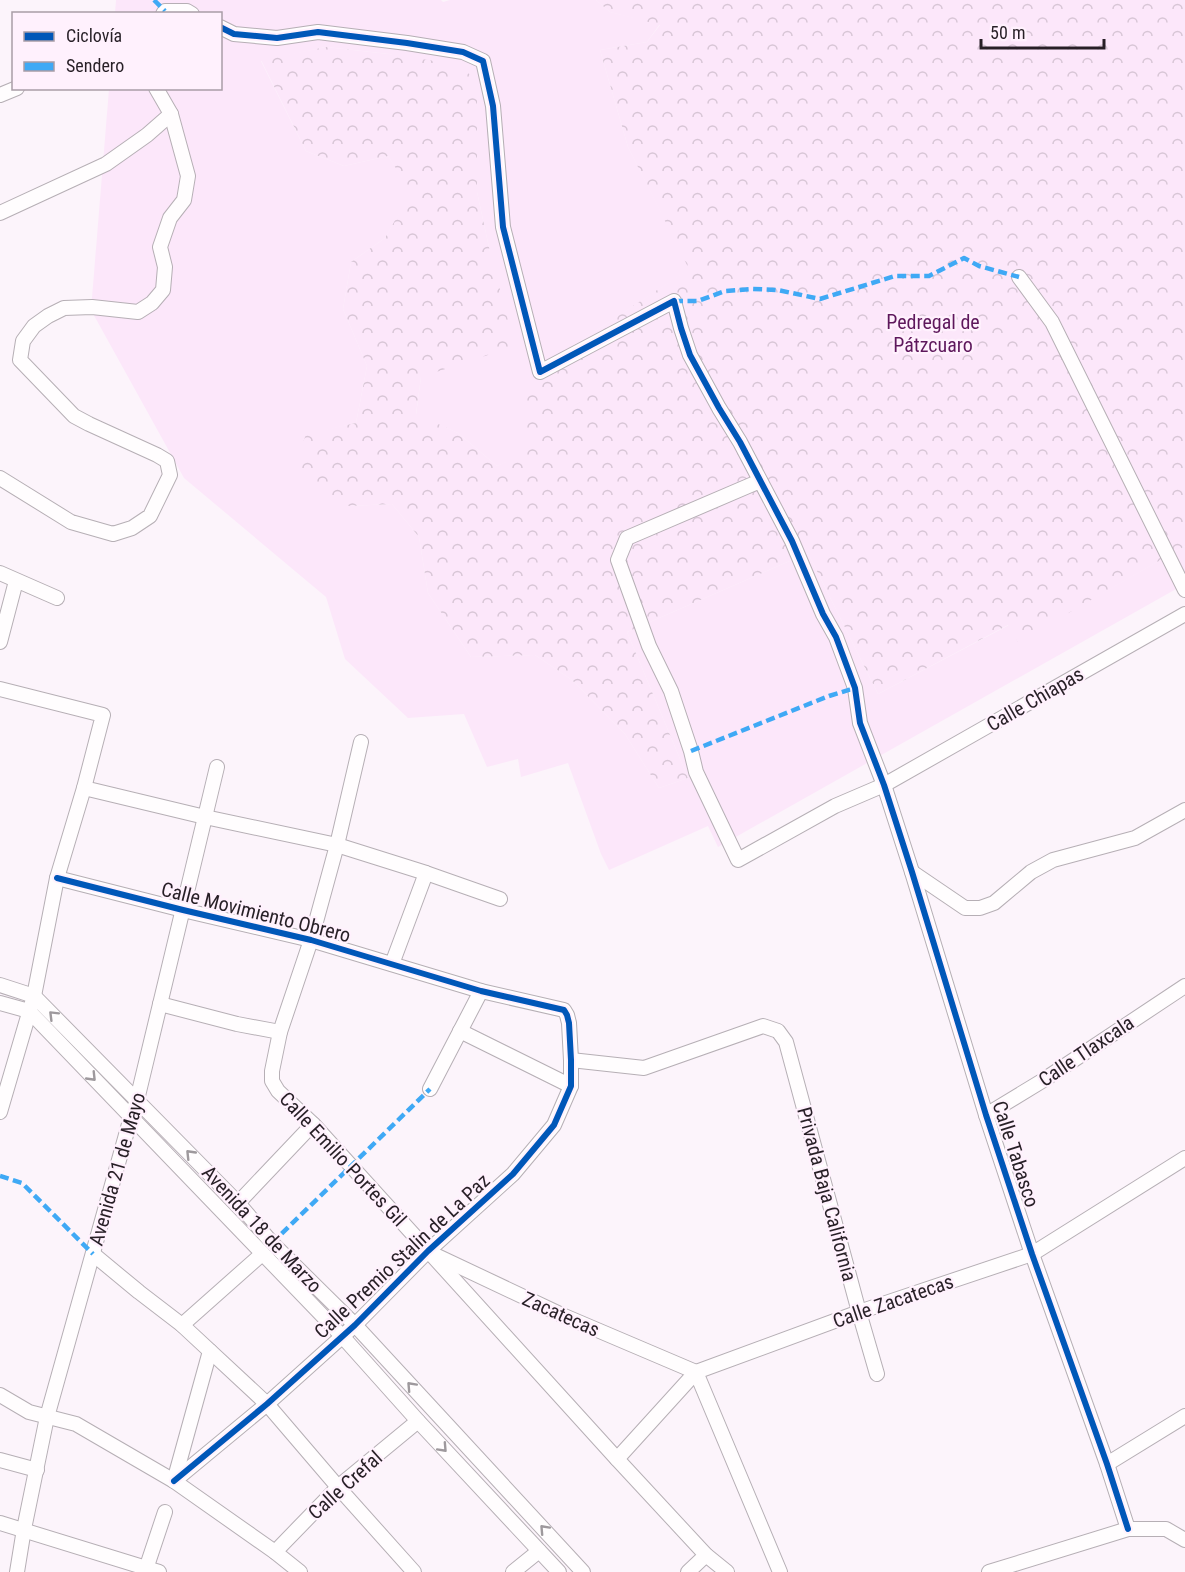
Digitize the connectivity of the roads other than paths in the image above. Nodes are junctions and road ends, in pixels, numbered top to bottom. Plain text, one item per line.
1 (164, 12) edge
2 (189, 12) edge
3 (222, 28) edge
4 (157, 90) edge
5 (171, 114) junction
6 (0, 213) edge
7 (1019, 277) dead end
8 (0, 478) edge
9 (760, 481) junction
10 (0, 573) edge
11 (16, 581) junction
12 (1185, 590) edge
13 (57, 598) dead end
14 (1185, 614) edge
15 (0, 642) edge
16 (0, 690) edge
17 (361, 742) dead end
18 (217, 766) dead end
19 (884, 785) junction
20 (84, 788) junction
21 (1185, 810) edge
22 (205, 817) junction
23 (337, 845) junction
24 (912, 872) junction
25 (426, 873) junction
26 (57, 878) junction
27 (500, 899) dead end
28 (183, 910) junction
29 (311, 940) junction
30 (392, 964) junction
31 (0, 985) edge
32 (1185, 986) edge
33 (481, 991) junction
34 (34, 996) junction
35 (0, 1003) edge
36 (160, 1004) junction
37 (564, 1010) joint
38 (29, 1011) junction
39 (460, 1031) junction
40 (280, 1032) junction
41 (571, 1060) junction
42 (571, 1086) junction
43 (430, 1089) dead end
44 (137, 1100) junction
45 (0, 1112) edge
46 (986, 1115) junction
47 (131, 1117) junction
48 (313, 1124) junction
49 (1185, 1158) edge
50 (224, 1188) junction
51 (210, 1200) junction
52 (238, 1203) junction
53 (428, 1251) junction
54 (93, 1254) junction
55 (262, 1254) junction
56 (1032, 1254) junction
57 (859, 1312) junction
58 (182, 1325) junction
59 (355, 1325) junction
60 (342, 1336) junction
61 (210, 1351) junction
62 (696, 1372) junction
63 (877, 1374) dead end
64 (0, 1395) edge
65 (267, 1404) junction
66 (1185, 1416) edge
67 (47, 1417) junction
68 (418, 1421) junction
69 (617, 1459) junction
70 (0, 1460) edge
71 (1107, 1464) junction
72 (37, 1470) junction
73 (174, 1481) junction
74 (338, 1487) junction
75 (165, 1512) dead end
76 (0, 1523) edge
77 (24, 1529) junction
78 (1128, 1529) junction
79 (1185, 1540) edge
80 (538, 1551) junction
81 (275, 1552) junction
82 (706, 1554) junction
83 (150, 1571) edge
84 (17, 1572) edge
85 (300, 1572) edge
86 (414, 1572) edge
87 (513, 1572) edge
88 (559, 1572) edge
89 (584, 1572) edge
90 (688, 1572) edge
91 (727, 1572) edge
92 (780, 1572) edge
93 (989, 1572) edge

1 - 2 street
3 - 9 street, Calle Tabasco
4 - 5 street
5 - 6 street
5 - 8 street
7 - 12 street
9 - 19 street, Calle Tabasco
9 - 19 street, Calle Chiapas
10 - 11 street
11 - 13 street
11 - 15 street
14 - 19 street, Calle Chiapas
16 - 20 street
17 - 23 street, Calle Emilio Portes Gil
18 - 22 street, Avenida 21 de Mayo
19 - 24 street, Calle Tabasco
20 - 22 street
20 - 26 street
21 - 24 street
22 - 23 street
22 - 28 street, Avenida 21 de Mayo
23 - 25 street
23 - 29 street, Calle Emilio Portes Gil
24 - 46 street, Calle Tabasco
25 - 27 street
25 - 30 street
26 - 28 street, Calle Movimiento Obrero
26 - 34 street
28 - 29 street, Calle Movimiento Obrero
28 - 36 street, Avenida 21 de Mayo
29 - 30 street, Calle Movimiento Obrero
29 - 40 street, Calle Emilio Portes Gil
30 - 33 street, Calle Movimiento Obrero
31 - 34 street, Avenida 18 de Marzo
32 - 46 street, Calle Tlaxcala
33 - 37 street, Calle Movimiento Obrero
33 - 39 street
34 - 38 street
44 -> 34 street, Avenida 18 de Marzo
35 - 38 street
36 - 40 street
36 - 44 street, Avenida 21 de Mayo
37 - 41 street, Calle Premio Stalin de La Paz
38 - 45 street
38 -> 47 street, Avenida 18 de Marzo
39 - 42 street
39 - 43 street
40 - 48 street, Calle Emilio Portes Gil
41 - 42 street, Calle Premio Stalin de La Paz
41 - 57 street, Privada Baja California
42 - 53 street, Calle Premio Stalin de La Paz
44 - 47 street, Avenida 21 de Mayo
50 -> 44 street, Avenida 18 de Marzo
46 - 56 street, Calle Tabasco
47 - 51 street, Avenida 18 de Marzo
47 - 54 street, Avenida 21 de Mayo
48 - 52 street
48 - 53 street, Calle Emilio Portes Gil
49 - 56 street, Calle Zacatecas
50 - 51 street
50 - 52 street, Avenida 18 de Marzo
51 - 55 street, Avenida 18 de Marzo
52 - 59 street, Avenida 18 de Marzo
53 - 59 street, Calle Premio Stalin de La Paz
53 - 62 street, Zacatecas
53 - 69 street, Calle Emilio Portes Gil
54 - 58 street
54 - 67 street, Avenida 21 de Mayo
55 - 58 street
55 - 60 street, Avenida 18 de Marzo
56 - 57 street, Calle Zacatecas
56 - 71 street, Calle Tabasco
57 - 62 street, Calle Zacatecas
57 - 63 street, Privada Baja California
58 - 61 street
59 - 60 street, Calle Premio Stalin de La Paz
89 -> 59 street, Avenida 18 de Marzo
60 - 65 street, Calle Premio Stalin de La Paz
60 - 68 street, Avenida 18 de Marzo
61 - 65 street
61 - 73 street
62 - 69 street, Calle Zacatecas
62 - 92 street
64 - 67 street
65 - 73 street, Calle Premio Stalin de La Paz
65 - 74 street
66 - 71 street
67 - 72 street, Avenida 21 de Mayo
67 - 73 street
68 - 74 street, Calle Crefal
68 -> 80 street, Avenida 18 de Marzo
69 - 82 street, Calle Emilio Portes Gil
70 - 72 street
71 - 78 street, Calle Tabasco
72 - 77 street, Avenida 21 de Mayo
73 - 81 street
74 - 81 street, Calle Crefal
74 - 86 street
75 - 83 street
76 - 77 street
77 - 83 street
77 - 84 street, Avenida 21 de Mayo
78 - 79 street
78 - 93 street
80 - 87 street
80 - 88 street, Avenida 18 de Marzo
81 - 85 street
82 - 90 street
82 - 91 street, Calle Emilio Portes Gil

